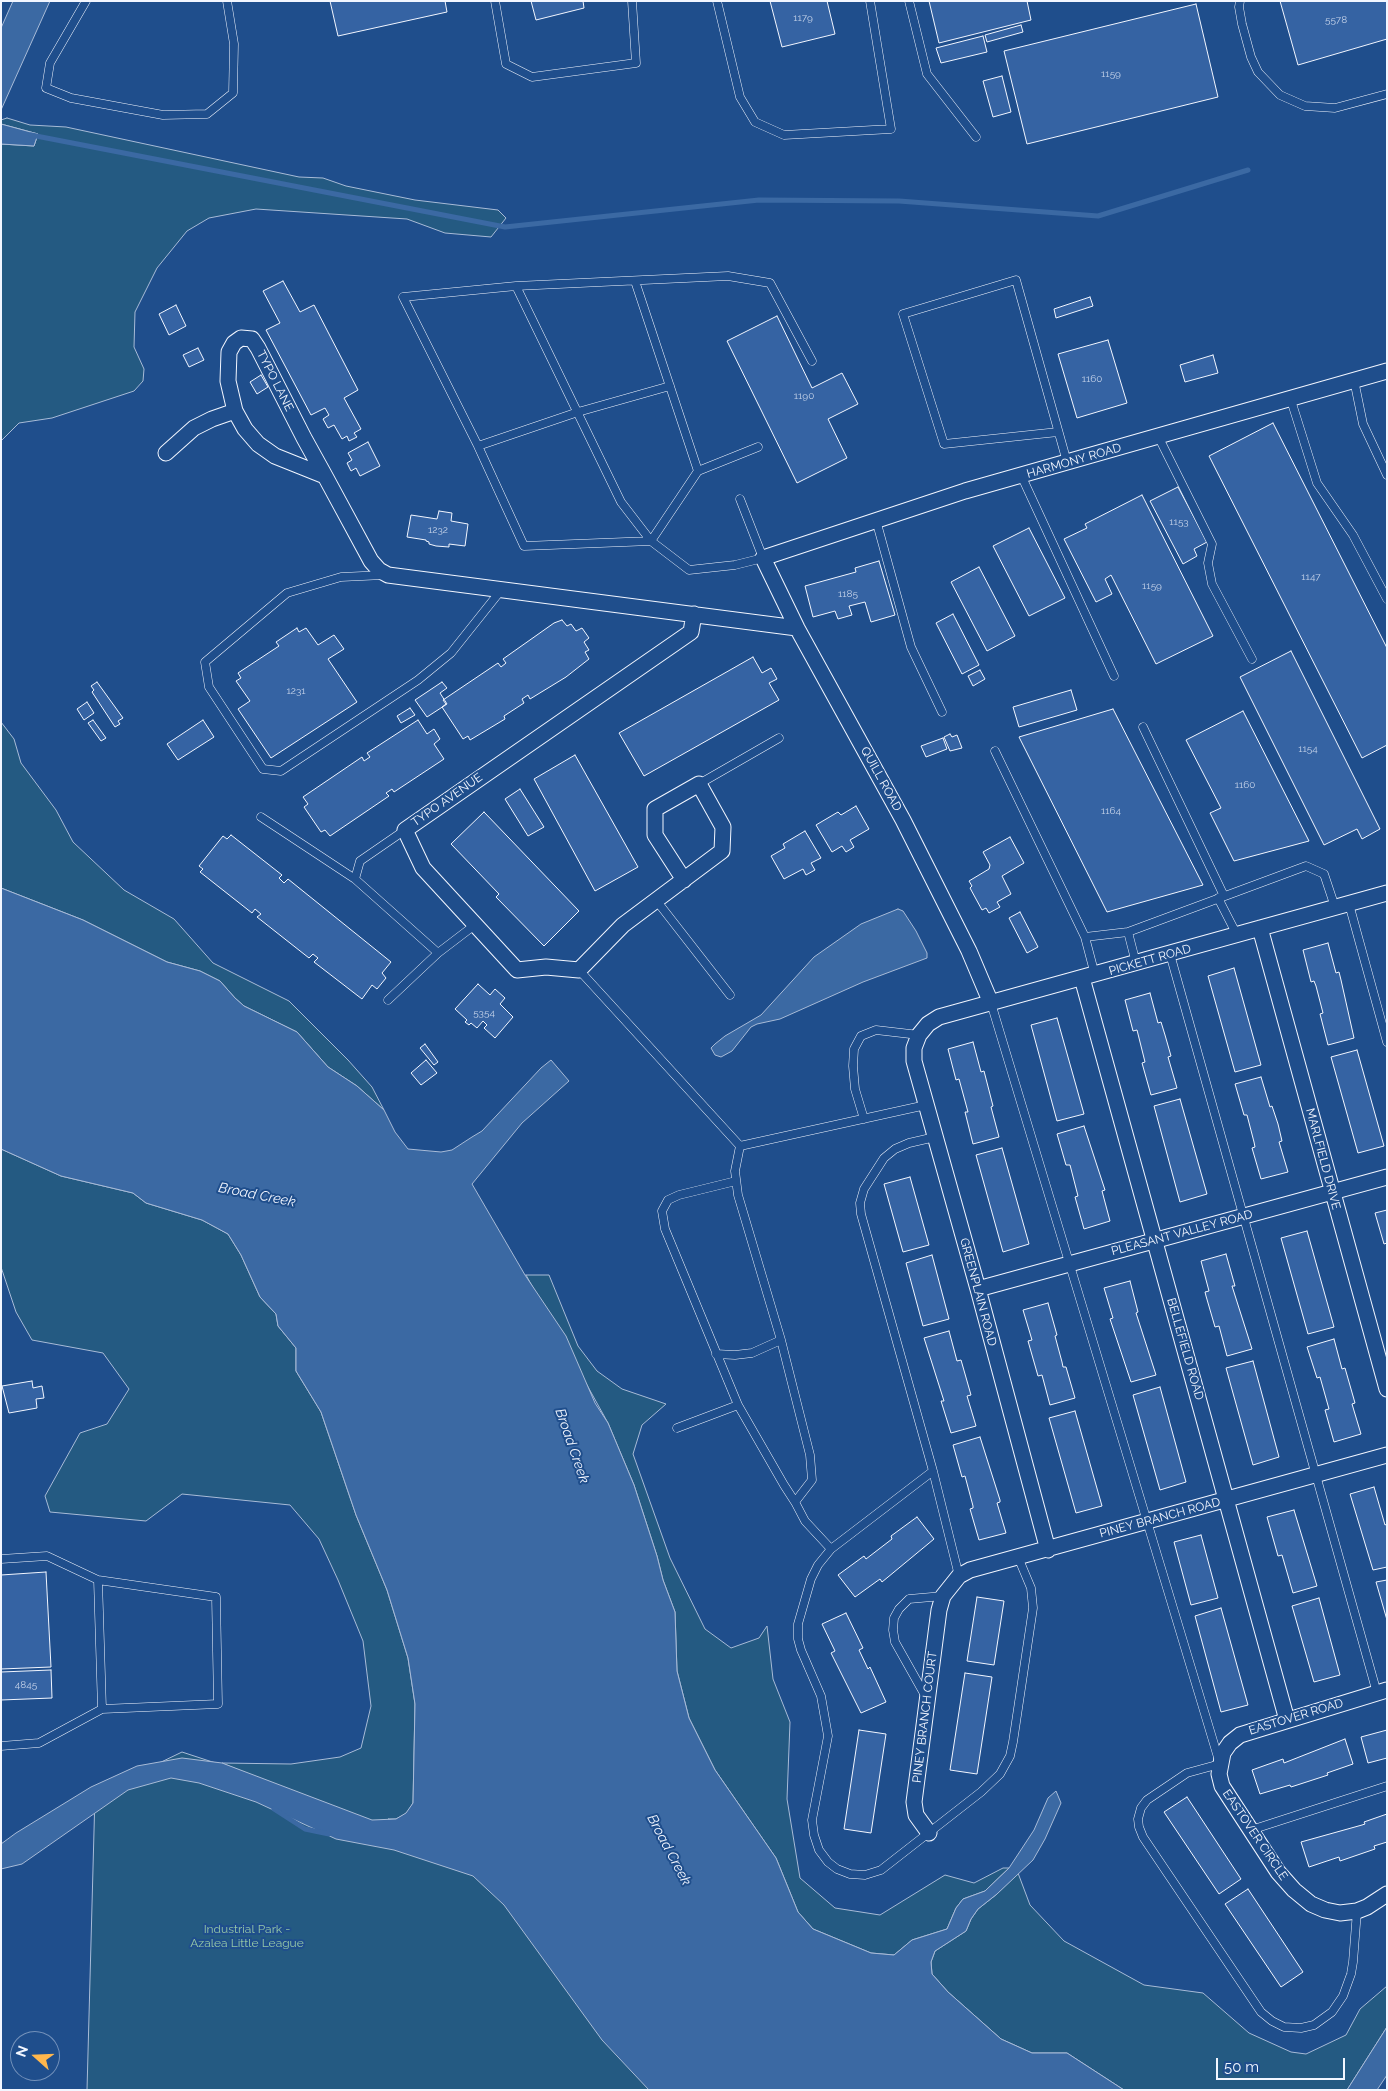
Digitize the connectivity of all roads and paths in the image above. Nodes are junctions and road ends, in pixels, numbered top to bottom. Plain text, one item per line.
1 (86, 1) edge
2 (227, 1) edge
3 (495, 1) edge
4 (632, 1) edge
5 (717, 1) edge
6 (870, 1) edge
7 (909, 1) edge
8 (1240, 1) edge
9 (1387, 94) edge
10 (976, 137) dead end
11 (635, 281) junction
12 (516, 286) junction
13 (812, 361) dead end
14 (1387, 371) edge
15 (1354, 380) junction
16 (670, 386) junction
17 (1290, 398) junction
18 (235, 411) junction
19 (578, 412) junction
20 (1058, 432) junction
21 (1158, 436) junction
22 (478, 446) junction
23 (758, 447) dead end
24 (166, 453) dead end
25 (1067, 462) junction
26 (698, 471) junction
27 (1387, 475) edge
28 (325, 476) junction
29 (1021, 476) junction
30 (740, 499) dead end
31 (876, 520) junction
32 (651, 541) junction
33 (764, 558) junction
34 (388, 574) junction
35 (502, 589) junction
36 (1387, 599) edge
37 (694, 614) junction
38 (798, 628) junction
39 (1252, 659) dead end
40 (1114, 676) dead end
41 (942, 712) dead end
42 (1143, 727) dead end
43 (779, 738) dead end
44 (995, 751) dead end
45 (699, 784) junction
46 (261, 817) dead end
47 (405, 830) junction
48 (354, 880) junction
49 (684, 880) junction
50 (1387, 894) edge
51 (1221, 897) junction
52 (656, 900) junction
53 (1342, 905) junction
54 (476, 924) junction
55 (1260, 928) junction
56 (1128, 932) junction
57 (1237, 935) junction
58 (1085, 937) junction
59 (438, 953) junction
60 (1170, 954) junction
61 (1136, 964) junction
62 (579, 970) junction
63 (1089, 977) junction
64 (730, 995) dead end
65 (388, 1000) dead end
66 (991, 1003) junction
67 (919, 1035) junction
68 (1387, 1042) edge
69 (926, 1105) junction
70 (864, 1118) junction
71 (935, 1137) junction
72 (740, 1146) junction
73 (1387, 1177) edge
74 (736, 1181) junction
75 (1332, 1192) junction
76 (1244, 1216) junction
77 (1154, 1241) junction
78 (1070, 1264) junction
79 (978, 1289) junction
80 (780, 1340) junction
81 (716, 1354) junction
82 (1387, 1389) edge
83 (738, 1405) junction
84 (677, 1428) dead end
85 (1387, 1455) edge
86 (932, 1471) junction
87 (1315, 1475) junction
88 (1227, 1500) junction
89 (795, 1502) junction
90 (1147, 1522) junction
91 (831, 1549) junction
92 (1048, 1550) junction
93 (1018, 1557) junction
94 (1, 1559) edge
95 (959, 1576) junction
96 (98, 1580) junction
97 (943, 1596) junction
98 (1382, 1691) edge
99 (927, 1699) junction
100 (102, 1708) junction
101 (1287, 1720) junction
102 (1, 1746) edge
103 (1220, 1764) junction
104 (1387, 1786) edge
105 (1251, 1830) junction
106 (929, 1833) junction
107 (1387, 1894) edge
108 (1356, 1911) junction

1 - 2 lane
3 - 4 lane
5 - 6 lane
7 - 10 lane
8 - 9 lane
11 - 12 lane
11 - 13 lane
11 - 16 lane
12 - 19 lane
12 - 22 lane
14 - 15 street, HARMONY ROAD
15 - 17 street, HARMONY ROAD
15 - 27 lane
16 - 19 lane
16 - 26 lane
17 - 21 street, HARMONY ROAD
17 - 36 lane
18 - 24 street
18 - 28 street, TYPO LANE
18 - 28 street, TYPO LANE
19 - 22 lane
19 - 32 lane
20 - 20 lane
20 - 25 lane
21 - 25 street, HARMONY ROAD
21 - 39 lane
22 - 32 lane
23 - 26 lane
25 - 29 street, HARMONY ROAD
26 - 32 lane
28 - 34 street, TYPO LANE
29 - 31 street, HARMONY ROAD
29 - 40 lane
30 - 33 lane
31 - 33 street, HARMONY ROAD
31 - 41 lane
32 - 33 lane
33 - 38 street, QUILL ROAD
34 - 35 street
34 - 35 lane
35 - 37 street
37 - 38 street
37 - 47 street, TYPO AVENUE
38 - 66 street, QUILL ROAD
42 - 51 lane
43 - 45 lane
44 - 58 lane
45 - 49 street
45 - 49 street
46 - 48 lane
47 - 48 lane
47 - 54 street, TYPO AVENUE
48 - 59 lane
49 - 52 street
50 - 53 street, PICKETT ROAD
51 - 53 lane
51 - 56 lane
51 - 57 lane
52 - 62 street
52 - 64 lane
53 - 55 street, PICKETT ROAD
53 - 68 lane
54 - 59 lane
54 - 62 street, TYPO AVENUE
55 - 57 street, PICKETT ROAD
55 - 75 street, MARLFIELD DRIVE
56 - 58 lane
56 - 61 lane
57 - 60 street, PICKETT ROAD
58 - 63 lane
59 - 65 lane
60 - 61 street, PICKETT ROAD
60 - 76 lane
61 - 63 street, PICKETT ROAD
62 - 72 lane
63 - 66 street, PICKETT ROAD
63 - 77 street, BELLEFIELD ROAD
66 - 67 street, PICKETT ROAD
66 - 78 lane
67 - 69 street, GREENPLAIN ROAD
67 - 70 lane
69 - 70 lane
69 - 71 street, GREENPLAIN ROAD
70 - 72 lane
71 - 79 street, GREENPLAIN ROAD
71 - 86 lane
72 - 74 lane
73 - 75 street, PLEASANT VALLEY ROAD
74 - 80 lane
74 - 81 lane
75 - 76 street, PLEASANT VALLEY ROAD
75 - 82 street, MARLFIELD DRIVE
76 - 77 street, PLEASANT VALLEY ROAD
76 - 87 lane
77 - 78 street, PLEASANT VALLEY ROAD
77 - 88 street, BELLEFIELD ROAD
78 - 79 street, PLEASANT VALLEY ROAD
78 - 90 lane
79 - 92 street, GREENPLAIN ROAD
80 - 81 lane
80 - 89 lane
81 - 83 lane
83 - 84 lane
83 - 89 lane
85 - 87 street, PINEY BRANCH ROAD
86 - 91 lane
86 - 95 lane
87 - 88 street, PINEY BRANCH ROAD
87 - 98 lane
88 - 90 street, PINEY BRANCH ROAD
88 - 101 street, BELLEFIELD ROAD
89 - 91 lane
90 - 92 street, PINEY BRANCH ROAD
90 - 103 lane
91 - 106 lane
92 - 93 street, PINEY BRANCH ROAD
93 - 95 street, PINEY BRANCH ROAD
93 - 106 lane
94 - 96 lane
95 - 97 street, PINEY BRANCH ROAD
96 - 100 lane
96 - 100 lane
97 - 99 street, PINEY BRANCH COURT
97 - 99 lane
98 - 101 street, EASTOVER ROAD
99 - 106 street, PINEY BRANCH COURT
100 - 102 lane
101 - 103 street, EASTOVER ROAD
103 - 105 street, EASTOVER CIRCLE
103 - 108 lane
104 - 105 lane
105 - 108 street, EASTOVER CIRCLE
107 - 108 street, EASTOVER CIRCLE

